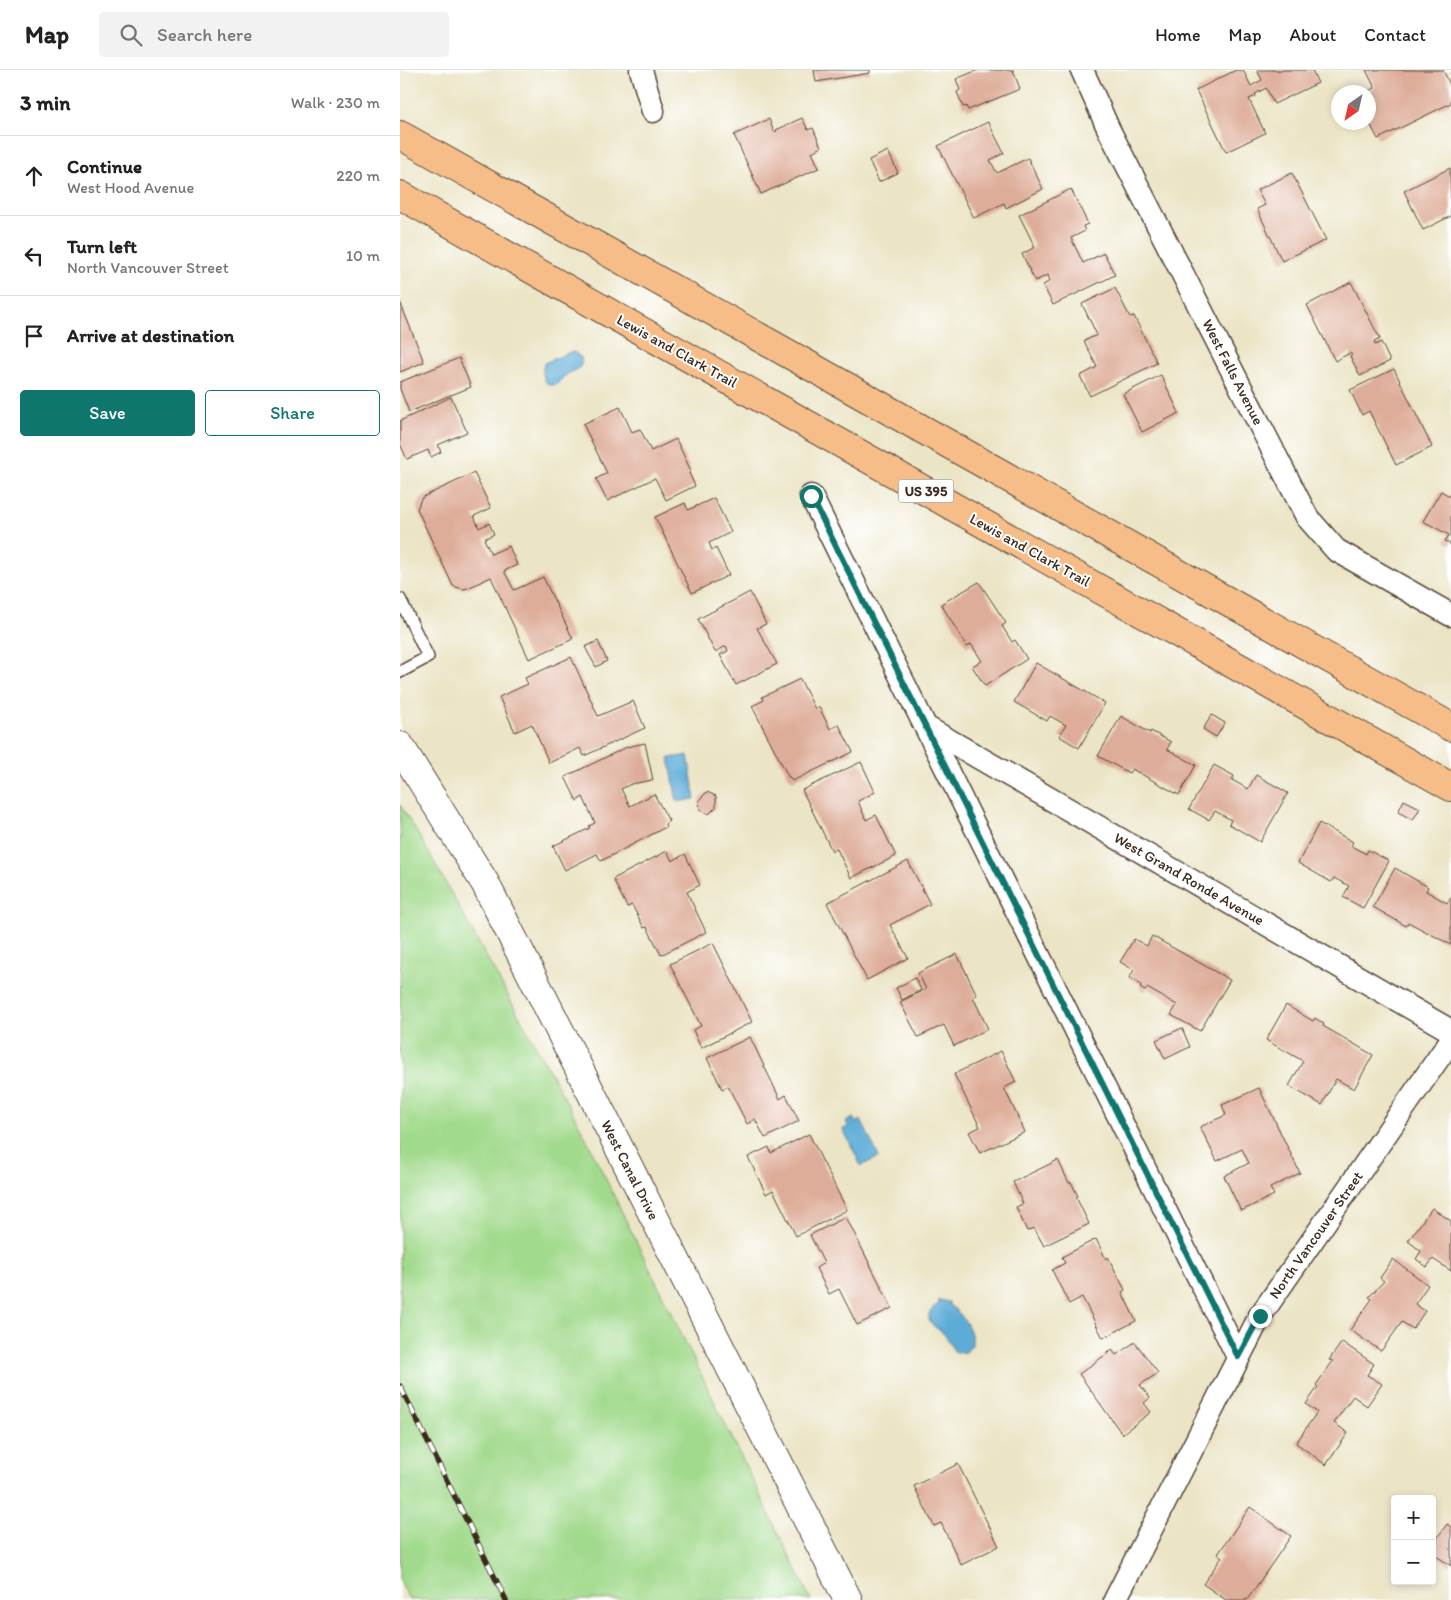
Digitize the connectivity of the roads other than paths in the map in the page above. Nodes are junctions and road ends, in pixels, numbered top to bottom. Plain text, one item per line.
1 (641, 70) edge
2 (1082, 70) edge
3 (652, 111) dead end
4 (400, 135) edge
5 (400, 195) edge
6 (811, 496) dead end
7 (400, 599) edge
8 (1451, 615) edge
9 (400, 672) edge
10 (926, 727) junction
11 (1451, 727) edge
12 (400, 746) edge
13 (1451, 787) edge
14 (1451, 1031) edge
15 (1451, 1040) edge
16 (1238, 1357) junction
17 (848, 1600) edge
18 (1115, 1600) edge

1 - 3 street
2 - 8 street, West Falls Avenue
4 - 11 highway
5 - 13 highway, Lewis and Clark Trail / US 395
6 - 10 street
7 - 9 lane
10 - 14 street, West Grand Ronde Avenue
10 - 16 street
12 - 17 street, West Canal Drive
15 - 16 street, North Vancouver Street
16 - 18 street, North Vancouver Street

